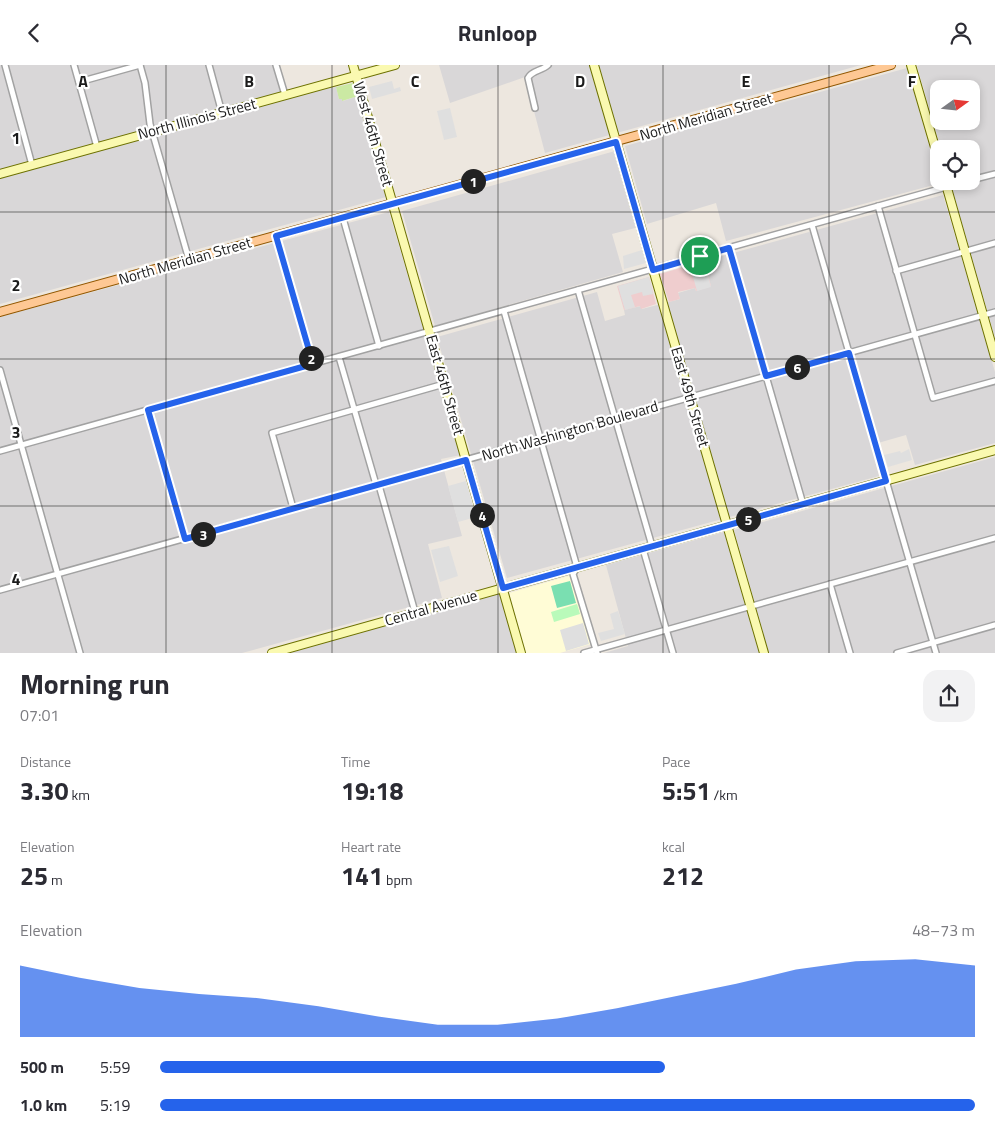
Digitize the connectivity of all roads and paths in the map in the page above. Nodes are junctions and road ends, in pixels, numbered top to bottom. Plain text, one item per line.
1 (5, 65) edge
2 (74, 65) edge
3 (140, 65) edge
4 (208, 65) edge
5 (276, 65) edge
6 (353, 65) edge
7 (394, 65) edge
8 (548, 65) edge
9 (594, 65) edge
10 (891, 65) edge
11 (911, 65) edge
12 (356, 76) junction
13 (79, 82) junction
14 (285, 95) junction
15 (534, 108) dead end
16 (222, 113) junction
17 (152, 132) junction
18 (933, 140) edge
19 (616, 142) junction
20 (97, 147) junction
21 (32, 165) junction
22 (0, 174) edge
23 (995, 174) edge
24 (980, 178) edge
25 (930, 189) edge
26 (948, 190) edge
27 (393, 204) junction
28 (878, 206) junction
29 (343, 218) junction
30 (812, 225) junction
31 (276, 236) junction
32 (995, 243) edge
33 (729, 248) junction
34 (965, 252) junction
35 (189, 260) junction
36 (653, 270) junction
37 (896, 271) junction
38 (578, 291) junction
39 (504, 311) junction
40 (0, 312) edge
41 (995, 312) edge
42 (983, 315) junction
43 (430, 332) junction
44 (915, 334) junction
45 (379, 346) junction
46 (849, 353) junction
47 (339, 357) junction
48 (995, 357) edge
49 (313, 364) junction
50 (0, 370) edge
51 (766, 376) junction
52 (995, 381) edge
53 (444, 384) junction
54 (690, 397) junction
55 (148, 410) junction
56 (354, 410) junction
57 (615, 418) junction
58 (541, 439) junction
59 (21, 445) junction
60 (0, 451) edge
61 (995, 451) edge
62 (466, 460) junction
63 (886, 481) junction
64 (377, 484) junction
65 (803, 504) junction
66 (293, 509) junction
67 (727, 525) junction
68 (995, 538) edge
69 (185, 539) junction
70 (652, 546) junction
71 (643, 549) junction
72 (910, 562) junction
73 (577, 567) junction
74 (58, 574) junction
75 (830, 584) junction
76 (503, 588) junction
77 (0, 590) edge
78 (751, 606) junction
79 (416, 613) junction
80 (995, 625) edge
81 (666, 630) junction
82 (933, 643) junction
83 (596, 651) edge
84 (80, 653) edge
85 (272, 653) edge
86 (521, 653) edge
87 (584, 653) edge
88 (673, 653) edge
89 (764, 653) edge
90 (850, 653) edge
91 (897, 653) edge
92 (936, 653) edge

1 - 21 street
2 - 13 street
3 - 13 street
3 - 17 street
4 - 16 street
5 - 14 street
6 - 12 main road, West 46th Street
7 - 12 main road, North Illinois Street
8 - 15 street
9 - 19 main road, East 49th Street
10 - 19 main road, North Meridian Street
11 - 18 main road
12 - 14 main road, North Illinois Street
12 - 27 main road, West 46th Street
13 - 20 street
14 - 16 main road, North Illinois Street
16 - 17 main road, North Illinois Street
17 - 20 main road, North Illinois Street
17 - 35 street
19 - 27 main road, North Meridian Street
19 - 36 main road, East 49th Street
20 - 21 main road, North Illinois Street
21 - 22 main road, North Illinois Street
23 - 24 street
25 - 28 street
26 - 34 main road
27 - 29 main road, North Meridian Street
27 - 43 main road, East 46th Street
28 - 30 street
28 - 37 street
29 - 31 main road, North Meridian Street
29 - 45 street
30 - 33 street
30 - 46 street
31 - 35 main road, North Meridian Street
31 - 49 street
32 - 34 street
33 - 36 street
33 - 51 street
34 - 37 street
34 - 42 main road
35 - 40 main road, North Meridian Street
36 - 38 street
36 - 54 main road, East 49th Street
37 - 44 street
38 - 39 street
38 - 57 street
39 - 43 street
39 - 58 street
41 - 42 street, North Washington Boulevard
42 - 44 street, North Washington Boulevard
42 - 48 main road
43 - 45 street
43 - 53 main road, East 46th Street
44 - 46 street, North Washington Boulevard
44 - 52 street
45 - 47 street
46 - 51 street, North Washington Boulevard
46 - 63 street
47 - 49 street
47 - 56 street
49 - 55 street
50 - 59 street
51 - 54 street, North Washington Boulevard
51 - 65 street
53 - 56 street
53 - 62 main road, East 46th Street
54 - 57 street, North Washington Boulevard
54 - 67 main road, East 49th Street
55 - 59 street
55 - 69 street
56 - 64 street
56 - 66 street
57 - 58 street, North Washington Boulevard
57 - 70 street
58 - 62 street, North Washington Boulevard
58 - 73 street
59 - 60 street
59 - 74 street
61 - 63 main road, Central Avenue
62 - 64 street, North Washington Boulevard
62 - 76 main road, East 46th Street
63 - 65 main road, Central Avenue
63 - 72 street
64 - 66 street, North Washington Boulevard
64 - 79 street
65 - 67 main road, Central Avenue
66 - 69 street, North Washington Boulevard
67 - 70 main road, Central Avenue
67 - 78 main road, East 49th Street
68 - 72 street
69 - 74 street, North Washington Boulevard
70 - 71 main road, Central Avenue
71 - 73 main road, Central Avenue
71 - 81 street
72 - 75 street
72 - 82 street
73 - 76 main road, Central Avenue
73 - 83 street
74 - 77 street, North Washington Boulevard
74 - 84 street
75 - 78 street
75 - 90 street
76 - 79 main road, Central Avenue
76 - 86 main road, East 46th Street
78 - 81 street
78 - 89 main road, East 49th Street
79 - 85 main road, Central Avenue
80 - 82 street
81 - 83 street
81 - 88 street
82 - 91 street
82 - 92 street
83 - 87 street

